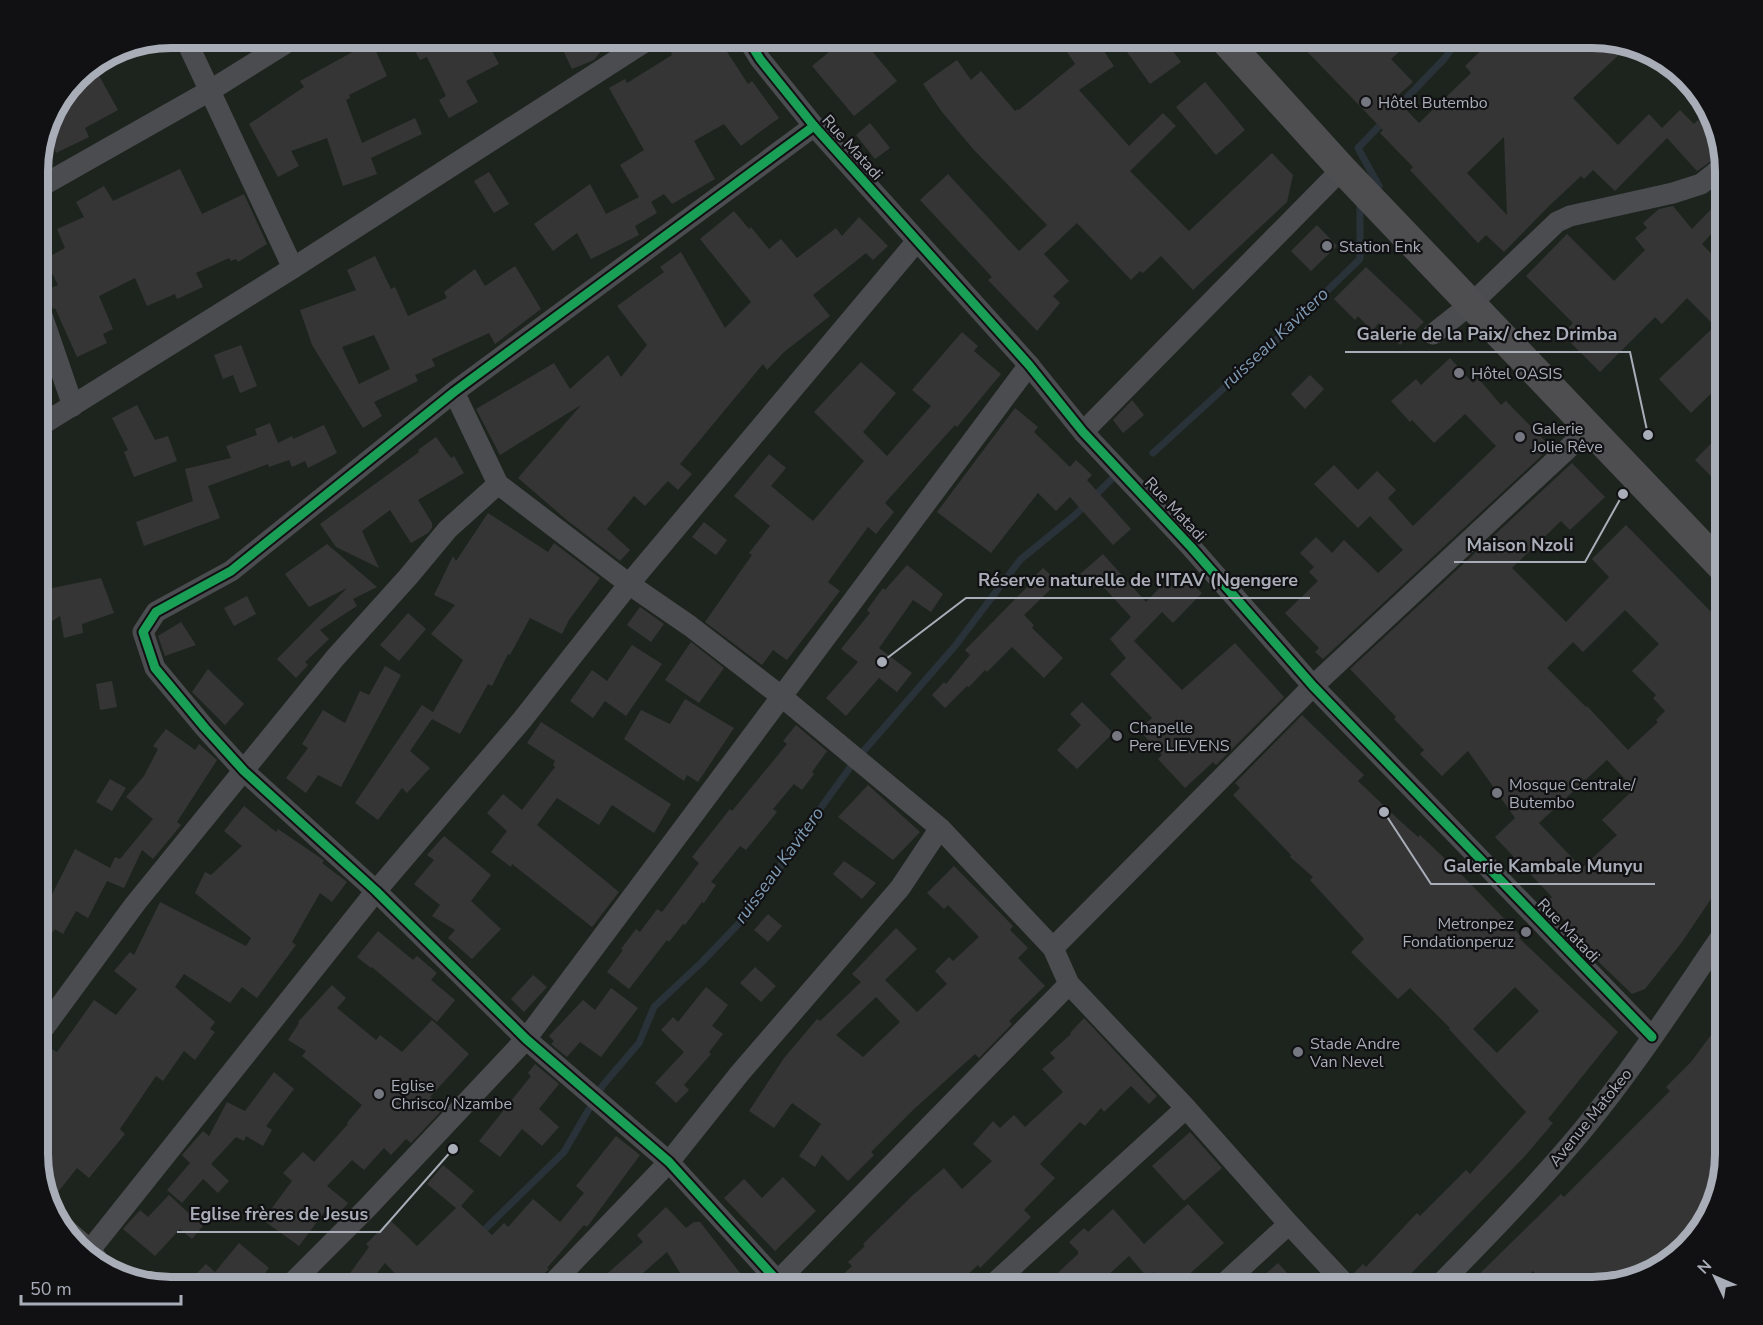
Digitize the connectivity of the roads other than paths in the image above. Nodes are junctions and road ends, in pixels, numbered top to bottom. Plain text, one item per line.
1 (189, 48) edge
2 (278, 48) edge
3 (635, 48) edge
4 (754, 48) edge
5 (1232, 48) edge
6 (211, 90) junction
7 (814, 126) junction
8 (1342, 169) junction
9 (1715, 173) edge
10 (48, 182) edge
11 (916, 241) junction
12 (293, 268) junction
13 (1471, 304) junction
14 (48, 333) edge
15 (1433, 334) dead end
16 (1029, 365) junction
17 (454, 392) junction
18 (73, 406) junction
19 (48, 421) edge
20 (1589, 429) junction
21 (1083, 432) junction
22 (498, 484) junction
23 (1715, 560) edge
24 (629, 584) junction
25 (1313, 686) junction
26 (781, 696) junction
27 (244, 771) junction
28 (940, 828) junction
29 (376, 891) junction
30 (1715, 946) edge
31 (1053, 948) junction
32 (1069, 984) junction
33 (48, 1022) edge
34 (1652, 1037) junction
35 (526, 1039) junction
36 (1186, 1108) junction
37 (669, 1162) junction
38 (1289, 1224) junction
39 (95, 1252) edge
40 (298, 1277) edge
41 (559, 1277) edge
42 (769, 1277) edge
43 (786, 1277) edge
44 (1001, 1277) edge
45 (1231, 1277) edge
46 (1339, 1277) edge
47 (1447, 1277) edge

1 - 6 street
2 - 6 street
3 - 12 street
4 - 7 street, Rue Matadi
5 - 8 highway
6 - 10 street
6 - 12 street
7 - 11 street, Rue Matadi
7 - 17 street
8 - 13 highway
8 - 21 street
9 - 13 street
11 - 16 street, Rue Matadi
11 - 24 street
12 - 18 street
13 - 15 street
13 - 20 highway
14 - 18 street
16 - 21 street, Rue Matadi
16 - 26 street
17 - 22 street
17 - 27 street
18 - 19 street
20 - 23 highway
20 - 25 street
21 - 25 street, Rue Matadi
22 - 24 street
22 - 27 street
24 - 26 street
24 - 29 street
25 - 31 street
25 - 34 street, Rue Matadi
26 - 28 street
26 - 35 street
27 - 29 street
27 - 33 street
28 - 31 street
28 - 37 street
29 - 35 street
29 - 39 street
30 - 34 street, Avenue Matokeo
31 - 32 street
32 - 36 street
32 - 43 street
34 - 47 street, Avenue Matokeo
35 - 37 street
35 - 40 street
36 - 38 street
36 - 44 street
37 - 41 street
37 - 42 street
38 - 45 street
38 - 46 street

